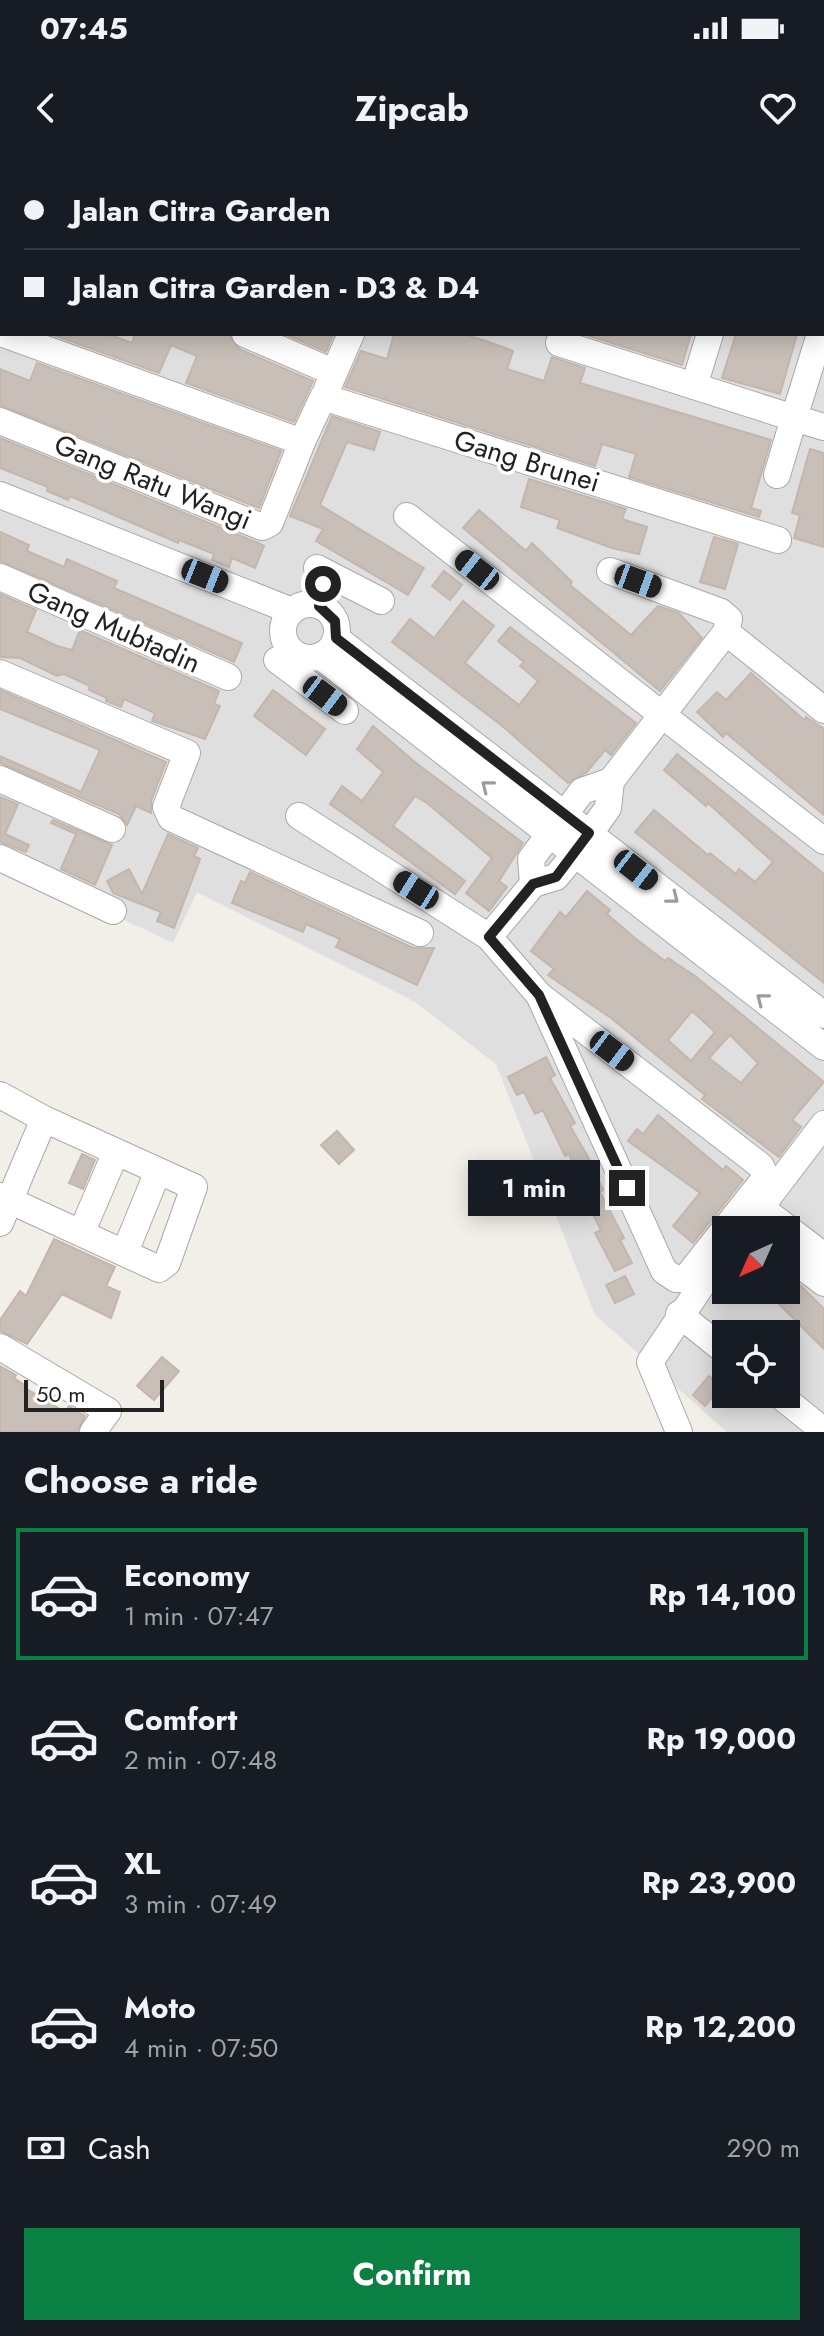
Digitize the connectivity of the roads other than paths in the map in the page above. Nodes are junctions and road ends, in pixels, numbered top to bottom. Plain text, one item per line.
1 (10, 336) edge
2 (250, 336) edge
3 (350, 336) edge
4 (709, 336) edge
5 (819, 336) edge
6 (559, 343) dead end
7 (326, 369) dead end
8 (694, 386) junction
9 (323, 399) junction
10 (794, 418) junction
11 (0, 421) edge
12 (824, 427) edge
13 (302, 442) junction
14 (777, 475) dead end
15 (0, 495) edge
16 (407, 516) dead end
17 (778, 540) dead end
18 (610, 571) dead end
19 (0, 577) edge
20 (292, 611) junction
21 (727, 629) junction
22 (309, 648) junction
23 (0, 673) edge
24 (228, 677) dead end
25 (824, 710) edge
26 (345, 711) dead end
27 (662, 715) junction
28 (0, 779) edge
29 (611, 781) junction
30 (299, 816) dead end
31 (557, 824) junction
32 (112, 829) dead end
33 (824, 841) edge
34 (582, 844) junction
35 (0, 858) edge
36 (533, 884) junction
37 (113, 911) dead end
38 (420, 933) dead end
39 (489, 937) junction
40 (539, 995) junction
41 (824, 1015) edge
42 (824, 1047) edge
43 (0, 1095) edge
44 (44, 1119) junction
45 (824, 1124) edge
46 (116, 1152) junction
47 (158, 1171) junction
48 (3, 1206) edge
49 (757, 1216) edge
50 (82, 1231) junction
51 (800, 1245) edge
52 (125, 1252) junction
53 (824, 1256) edge
54 (800, 1265) edge
55 (712, 1270) edge
56 (824, 1283) edge
57 (679, 1314) junction
58 (712, 1341) edge
59 (0, 1347) edge
60 (795, 1408) edge
61 (824, 1431) edge
62 (93, 1432) edge
63 (679, 1432) edge

1 - 13 street
2 - 7 street
3 - 9 street
4 - 8 street
5 - 10 street
6 - 8 street
8 - 10 street
9 - 13 street
9 - 17 street, Gang Brunei
10 - 12 street
10 - 14 street
11 - 13 street, Gang Ratu Wangi
15 - 20 street
16 - 27 street
18 - 21 street
19 - 24 street, Gang Mubtadin
20 - 22 street
20 - 22 street
21 - 25 street
21 - 27 street
22 - 22 street
22 - 26 street
22 - 31 street
23 - 38 street
27 - 29 street
27 - 33 street
28 - 32 street
29 - 31 street
29 - 34 street
30 - 39 street
31 - 34 street
31 - 36 street
34 - 36 street
34 -> 41 street
42 -> 34 street
35 - 37 street
36 - 39 street
39 - 40 street
40 - 40 street
43 - 44 street
44 - 46 street
44 - 48 street
45 - 49 street
46 - 47 street
46 - 50 street
47 - 52 street
47 - 52 street
48 - 50 street
50 - 52 street
51 - 53 street
54 - 56 street
55 - 57 street
57 - 58 street
57 - 63 street
59 - 62 street
60 - 61 street

